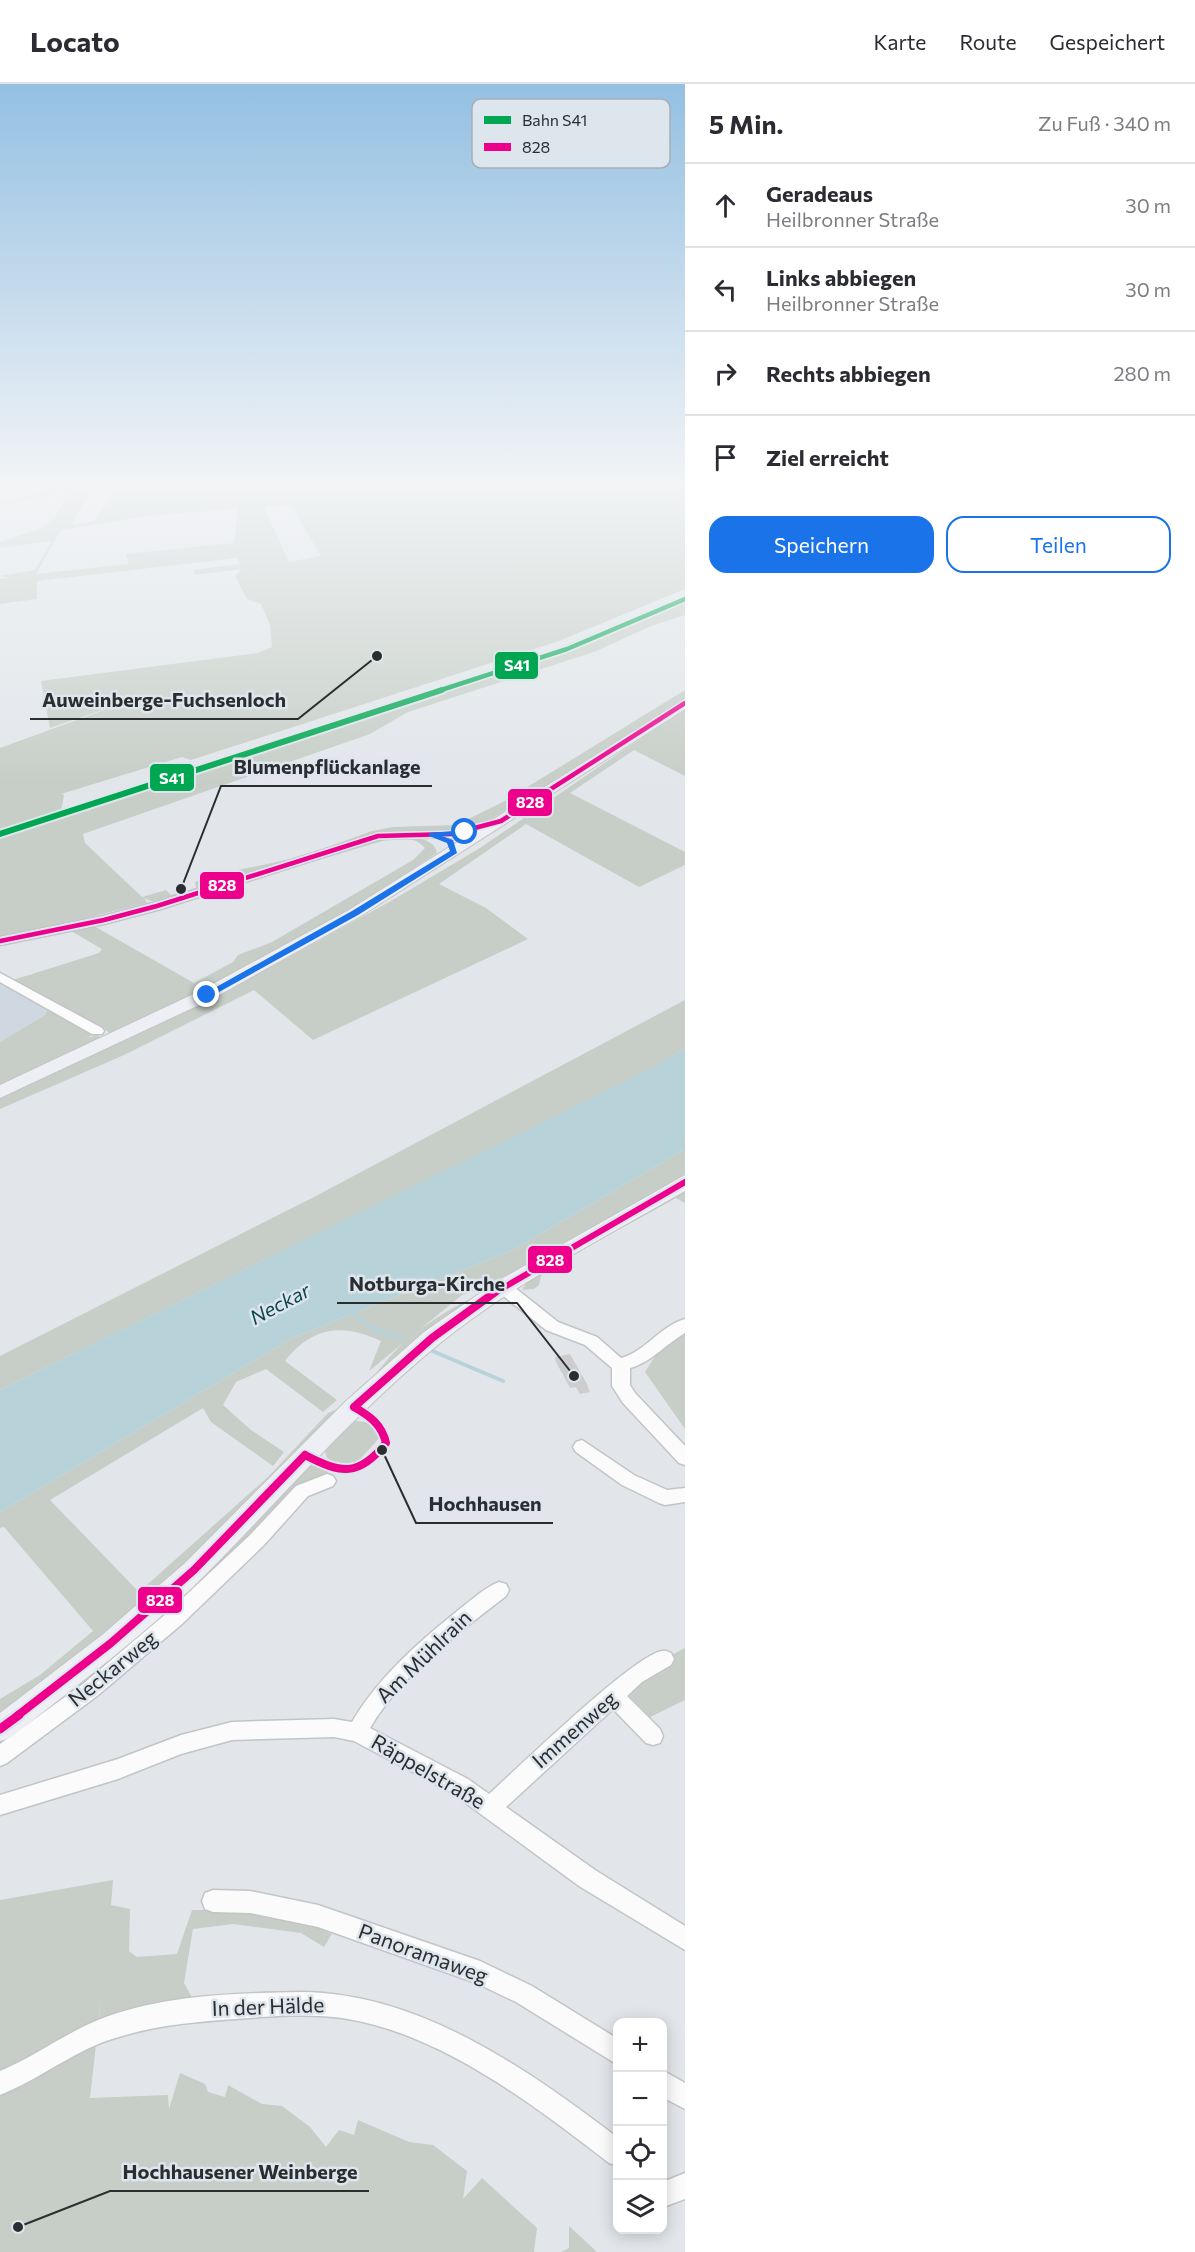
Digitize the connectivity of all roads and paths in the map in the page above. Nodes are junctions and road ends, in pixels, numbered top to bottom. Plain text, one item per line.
1 (685, 703) edge
2 (501, 821) junction
3 (417, 835) junction
4 (431, 835) junction
5 (454, 851) junction
6 (0, 941) edge
7 (0, 977) edge
8 (97, 1031) dead end
9 (0, 1092) edge
10 (685, 1182) edge
11 (503, 1287) junction
12 (685, 1324) edge
13 (621, 1364) junction
14 (582, 1447) dead end
15 (685, 1458) edge
16 (327, 1480) dead end
17 (685, 1495) edge
18 (500, 1590) dead end
19 (664, 1659) dead end
20 (615, 1697) junction
21 (0, 1729) edge
22 (357, 1731) junction
23 (653, 1736) dead end
24 (0, 1756) edge
25 (0, 1806) edge
26 (490, 1807) junction
27 (213, 1901) dead end
28 (685, 1939) edge
29 (613, 2049) edge
30 (0, 2083) edge
31 (667, 2085) edge
32 (685, 2097) edge
33 (613, 2150) edge
34 (685, 2186) edge
35 (667, 2193) edge

1 - 2 main road
2 - 4 street
2 - 5 main road
3 - 4 street
3 - 5 street
3 - 6 street
4 - 5 street
5 - 9 main road
7 - 8 street
10 - 11 main road
11 - 13 street
11 - 21 main road
12 - 13 street
13 - 15 street
14 - 17 street
16 - 24 street, Neckarweg
18 - 22 street, Am Mühlrain
19 - 20 street, Immenweg
20 - 23 street
20 - 26 street, Immenweg
22 - 25 street, Räppelstraße
22 - 26 street, Räppelstraße
26 - 28 street, Räppelstraße
27 - 29 street, Panoramaweg
30 - 33 street, In der Hälde
31 - 32 street
34 - 35 street

